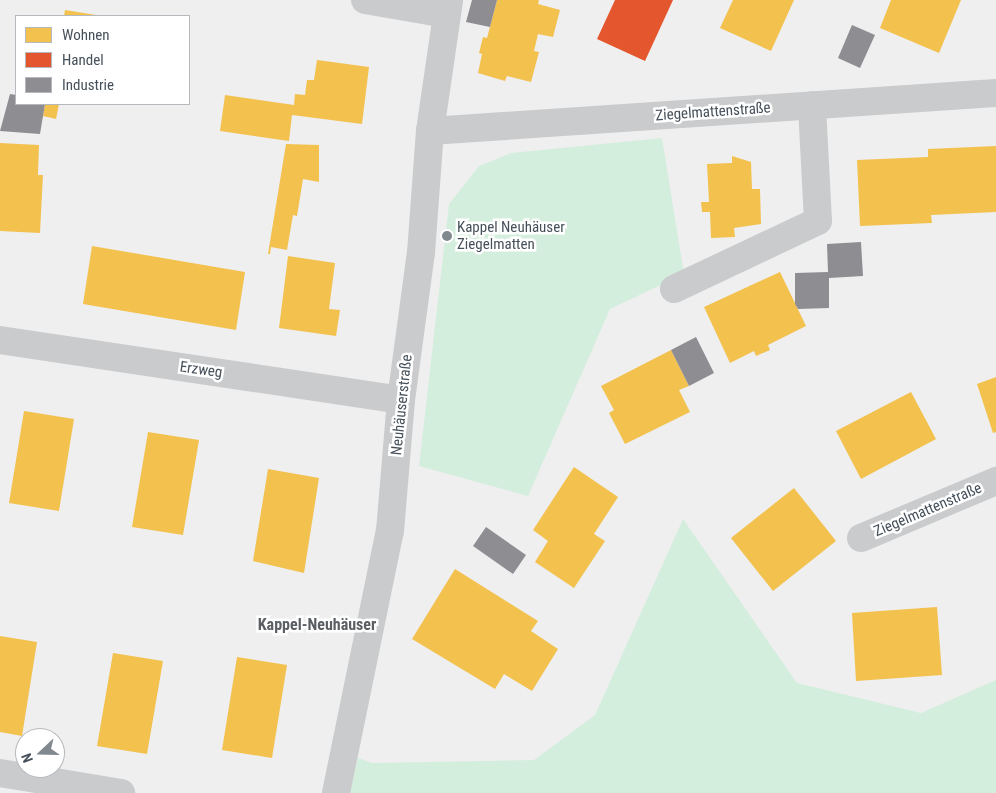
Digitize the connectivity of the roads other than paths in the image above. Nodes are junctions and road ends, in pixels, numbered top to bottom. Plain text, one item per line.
1 (365, 0) edge
2 (448, 7) edge
3 (996, 93) edge
4 (812, 105) junction
5 (430, 131) junction
6 (674, 290) dead end
7 (0, 340) edge
8 (401, 400) junction
9 (996, 481) edge
10 (861, 538) dead end
11 (0, 773) edge
12 (121, 793) edge
13 (336, 793) edge

1 - 2 street, Neuhäuserstraße
2 - 5 street, Neuhäuserstraße
3 - 4 street, Ziegelmattenstraße
4 - 5 street, Ziegelmattenstraße
4 - 6 street
5 - 8 street, Neuhäuserstraße
7 - 8 street, Erzweg
8 - 13 street, Neuhäuserstraße
9 - 10 street, Ziegelmattenstraße
11 - 12 street

